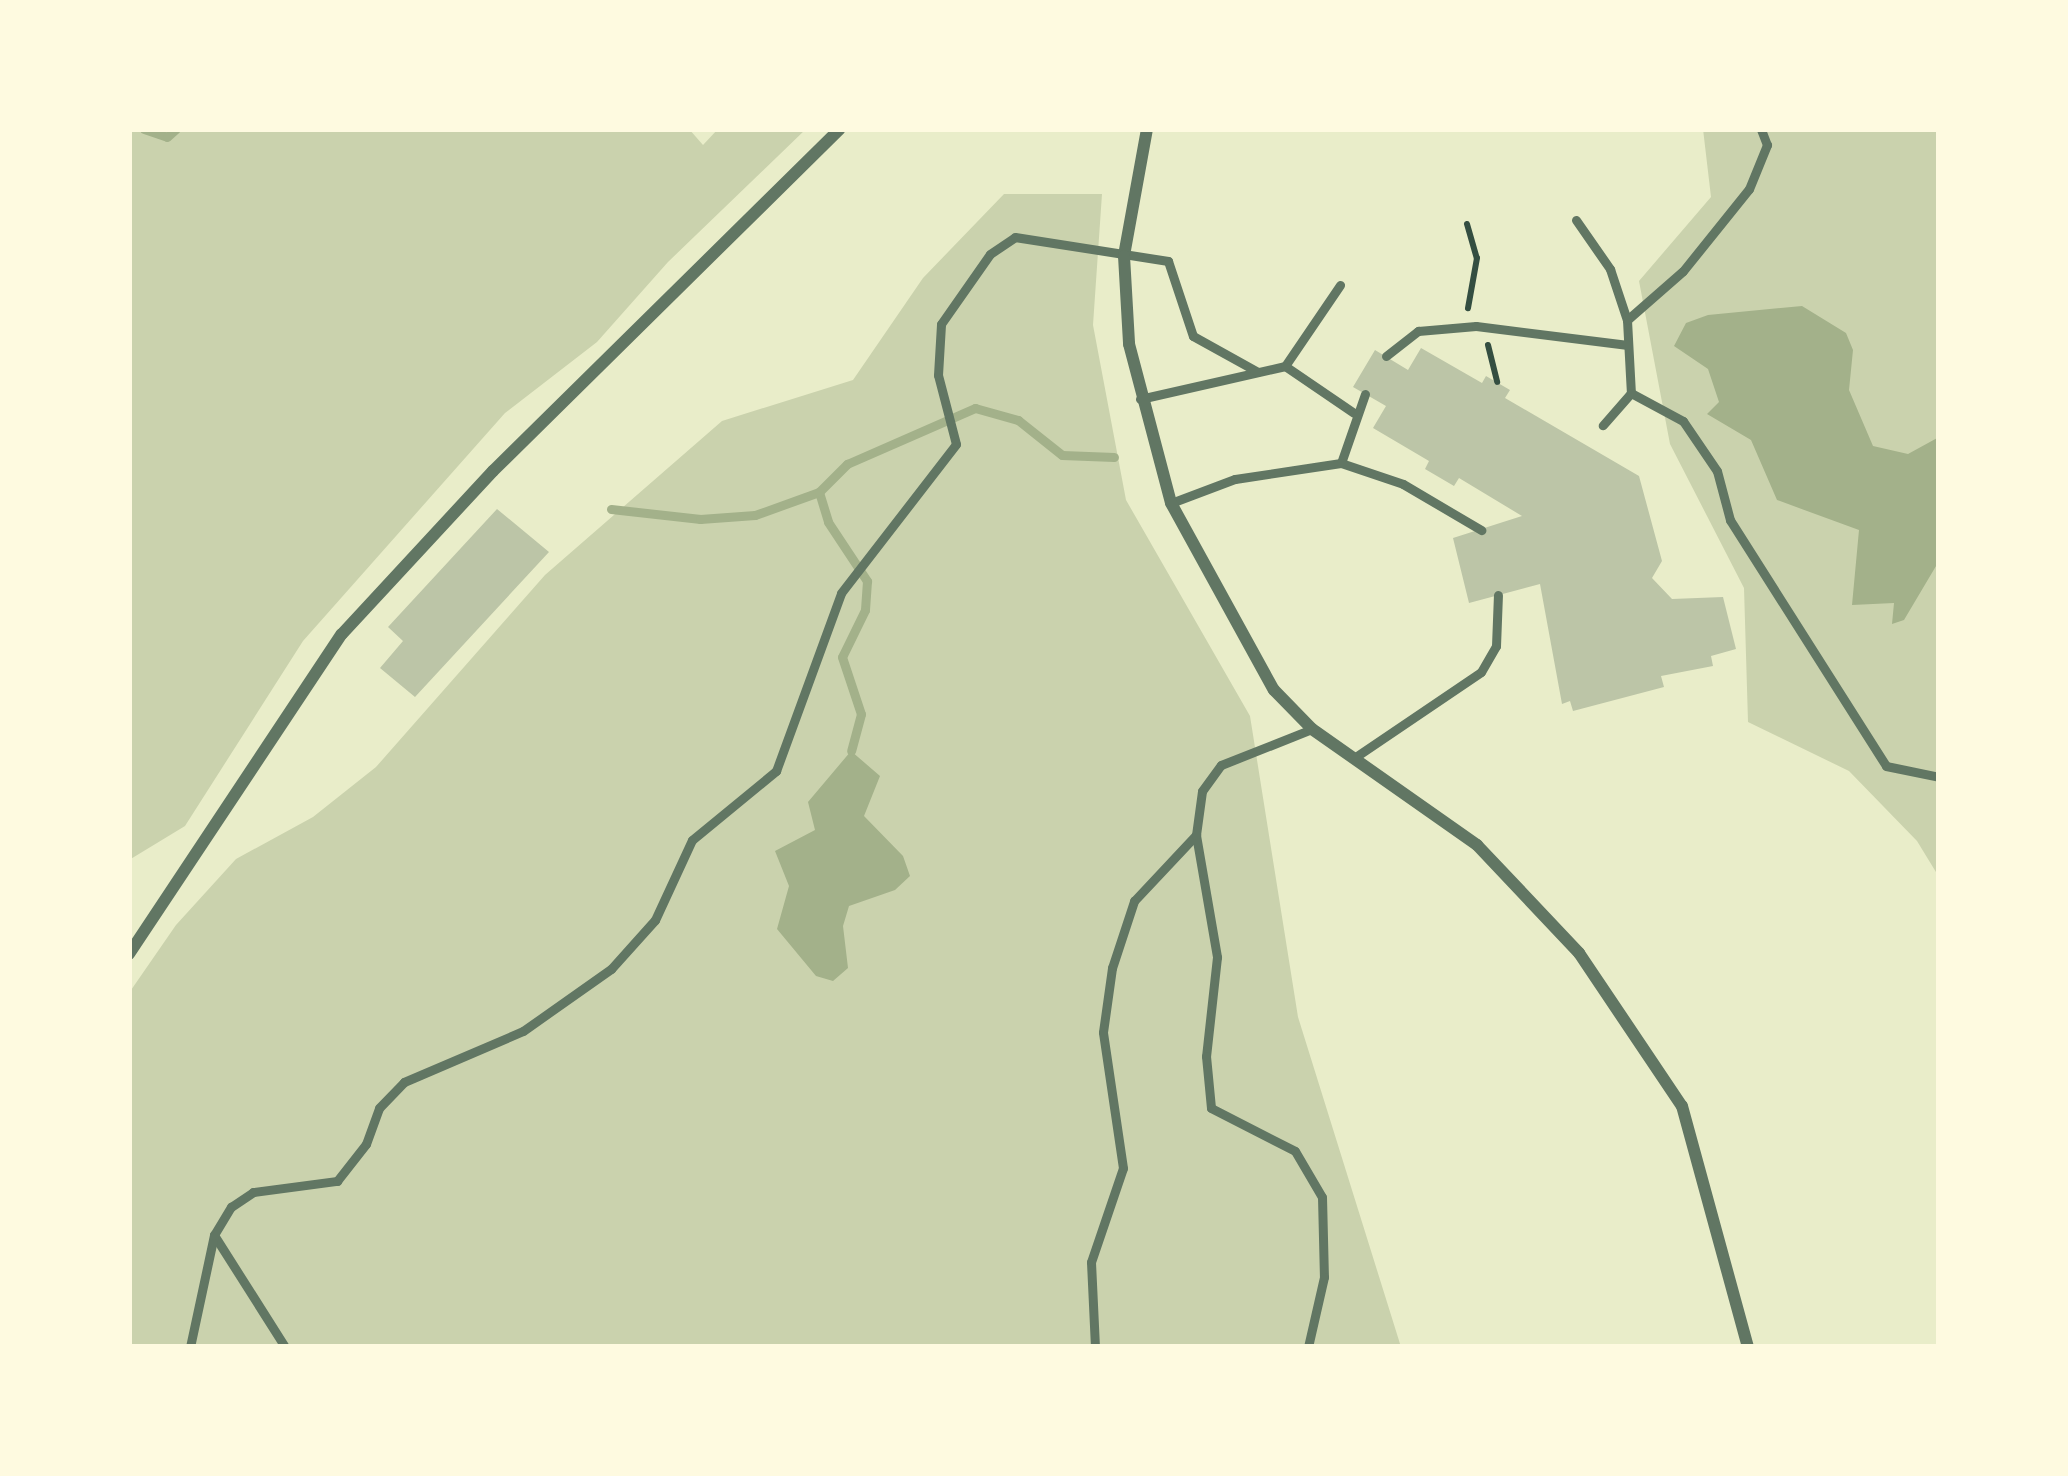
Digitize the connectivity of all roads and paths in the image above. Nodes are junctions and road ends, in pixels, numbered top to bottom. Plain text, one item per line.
1 (840, 129) edge
2 (1147, 129) edge
3 (1761, 129) edge
4 (1576, 220) dead end
5 (1467, 224) dead end
6 (1124, 256) junction
7 (1340, 285) dead end
8 (1627, 320) junction
9 (1480, 331) junction
10 (1628, 344) junction
11 (1385, 356) dead end
12 (1285, 366) junction
13 (1258, 372) junction
14 (1497, 382) dead end
15 (1631, 393) junction
16 (1365, 394) dead end
17 (1138, 399) junction
18 (1354, 413) junction
19 (1604, 425) dead end
20 (1341, 463) junction
21 (1171, 503) junction
22 (1481, 530) dead end
23 (1498, 595) dead end
24 (1312, 729) junction
25 (1354, 758) junction
26 (1939, 777) edge
27 (1196, 835) junction
28 (129, 954) edge
29 (214, 1235) junction
30 (190, 1347) edge
31 (286, 1347) edge
32 (1095, 1347) edge
33 (1308, 1347) edge
34 (1748, 1347) edge

1 - 28 street
2 - 6 street
3 - 8 lane
4 - 8 lane
5 - 9 path
6 - 13 lane
6 - 17 street
6 - 29 lane
7 - 12 lane
8 - 10 lane
9 - 10 lane
9 - 11 lane
9 - 14 path
10 - 15 lane
12 - 13 lane
12 - 18 lane
13 - 17 lane
15 - 19 lane
15 - 26 lane
16 - 18 lane
17 - 21 street
18 - 20 lane
20 - 21 lane
20 - 22 lane
21 - 24 street
23 - 25 lane
24 - 25 street
24 - 27 lane
25 - 34 street
27 - 32 lane
27 - 33 lane
29 - 30 lane
29 - 31 lane

